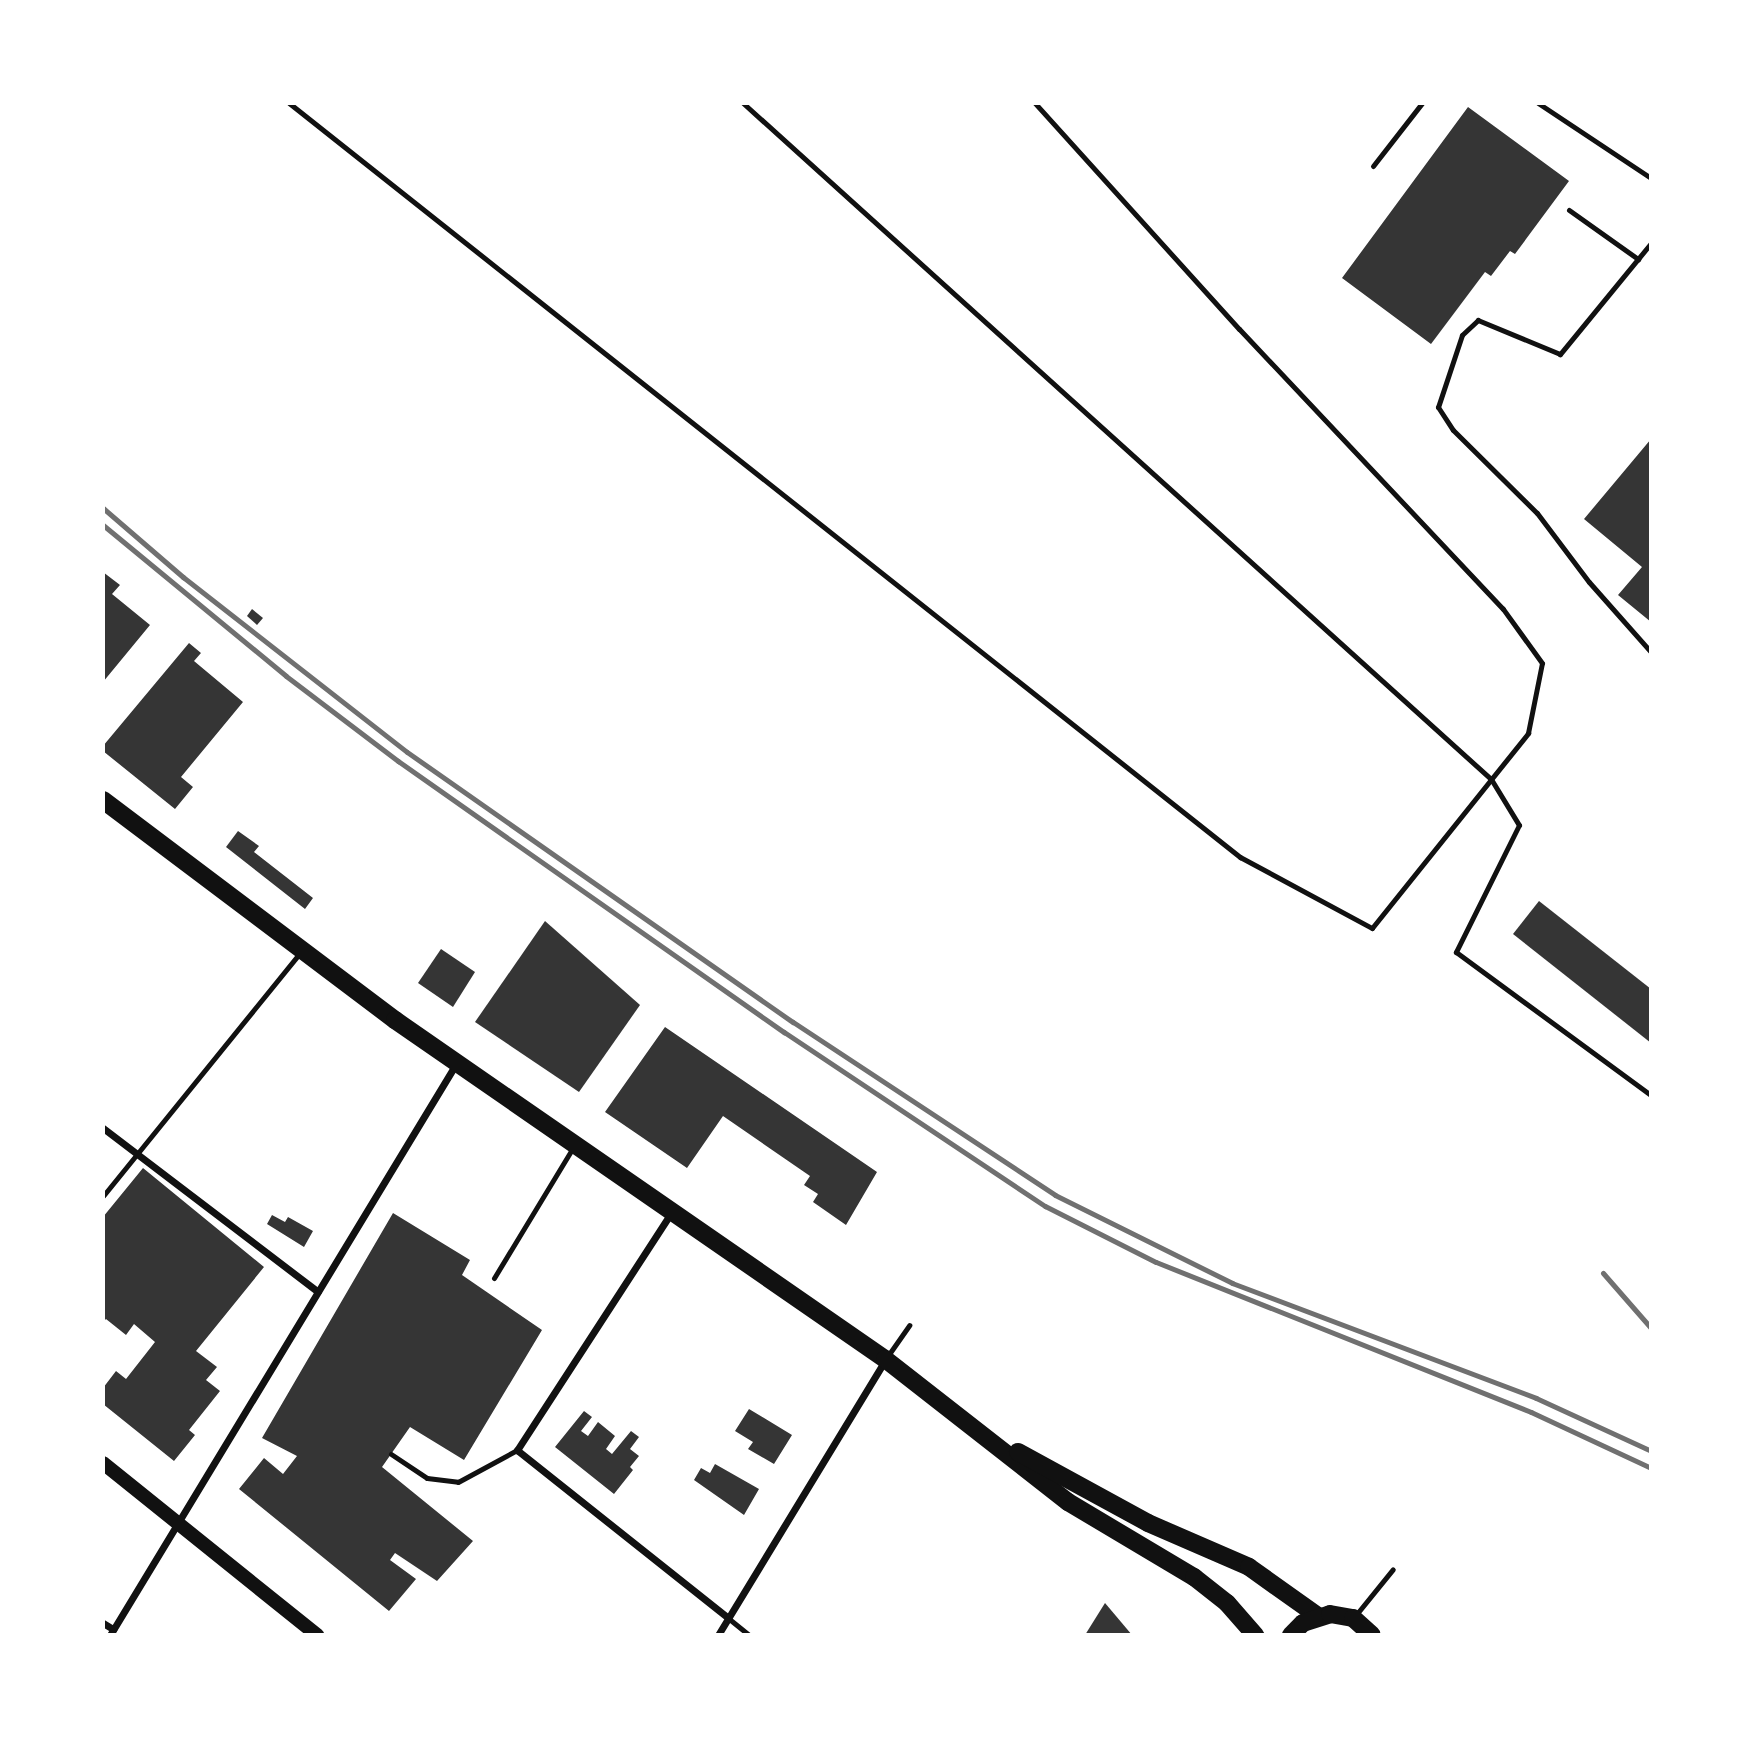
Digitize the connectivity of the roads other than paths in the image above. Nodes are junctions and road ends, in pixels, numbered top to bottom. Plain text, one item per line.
1 (289, 103) edge
2 (743, 103) edge
3 (1035, 103) edge
4 (1422, 103) edge
5 (1538, 103) edge
6 (1373, 166) dead end
7 (1651, 178) edge
8 (1569, 210) dead end
9 (1651, 243) edge
10 (1637, 259) junction
11 (1651, 652) edge
12 (1491, 779) junction
13 (103, 800) edge
14 (300, 952) junction
15 (457, 1062) junction
16 (1651, 1095) edge
17 (103, 1128) edge
18 (576, 1144) junction
19 (137, 1154) junction
20 (103, 1196) edge
21 (673, 1211) junction
22 (494, 1278) dead end
23 (318, 1292) junction
24 (909, 1325) dead end
25 (885, 1359) junction
26 (980, 1431) junction
27 (517, 1450) junction
28 (391, 1454) dead end
29 (103, 1463) edge
30 (178, 1523) junction
31 (1393, 1569) dead end
32 (1318, 1616) junction
33 (728, 1618) junction
34 (1353, 1618) junction
35 (103, 1623) edge
36 (112, 1632) edge
37 (317, 1635) edge
38 (718, 1635) edge
39 (749, 1635) edge
40 (1255, 1635) edge
41 (1291, 1635) edge
42 (1372, 1635) edge

1 - 12 lane
2 - 12 lane
3 - 12 lane
4 - 6 lane
5 - 7 lane
8 - 10 lane
9 - 10 lane
10 - 11 lane
12 - 16 lane
13 - 14 main road
14 - 15 main road
14 - 19 lane
15 - 18 main road
15 - 23 street
17 - 19 street
18 - 21 main road
18 - 22 lane
19 - 20 lane
19 - 23 street
21 - 25 main road
21 - 27 street
23 - 30 street
24 - 25 lane
25 - 26 main road
25 - 33 street
26 - 32 main road
26 - 40 main road
27 - 28 lane
27 - 33 street
29 - 30 main road
30 - 36 street
30 - 37 main road
31 - 34 lane
32 - 34 main road
32 - 41 main road
33 - 38 street
33 - 39 lane
34 - 42 main road
35 - 36 street

